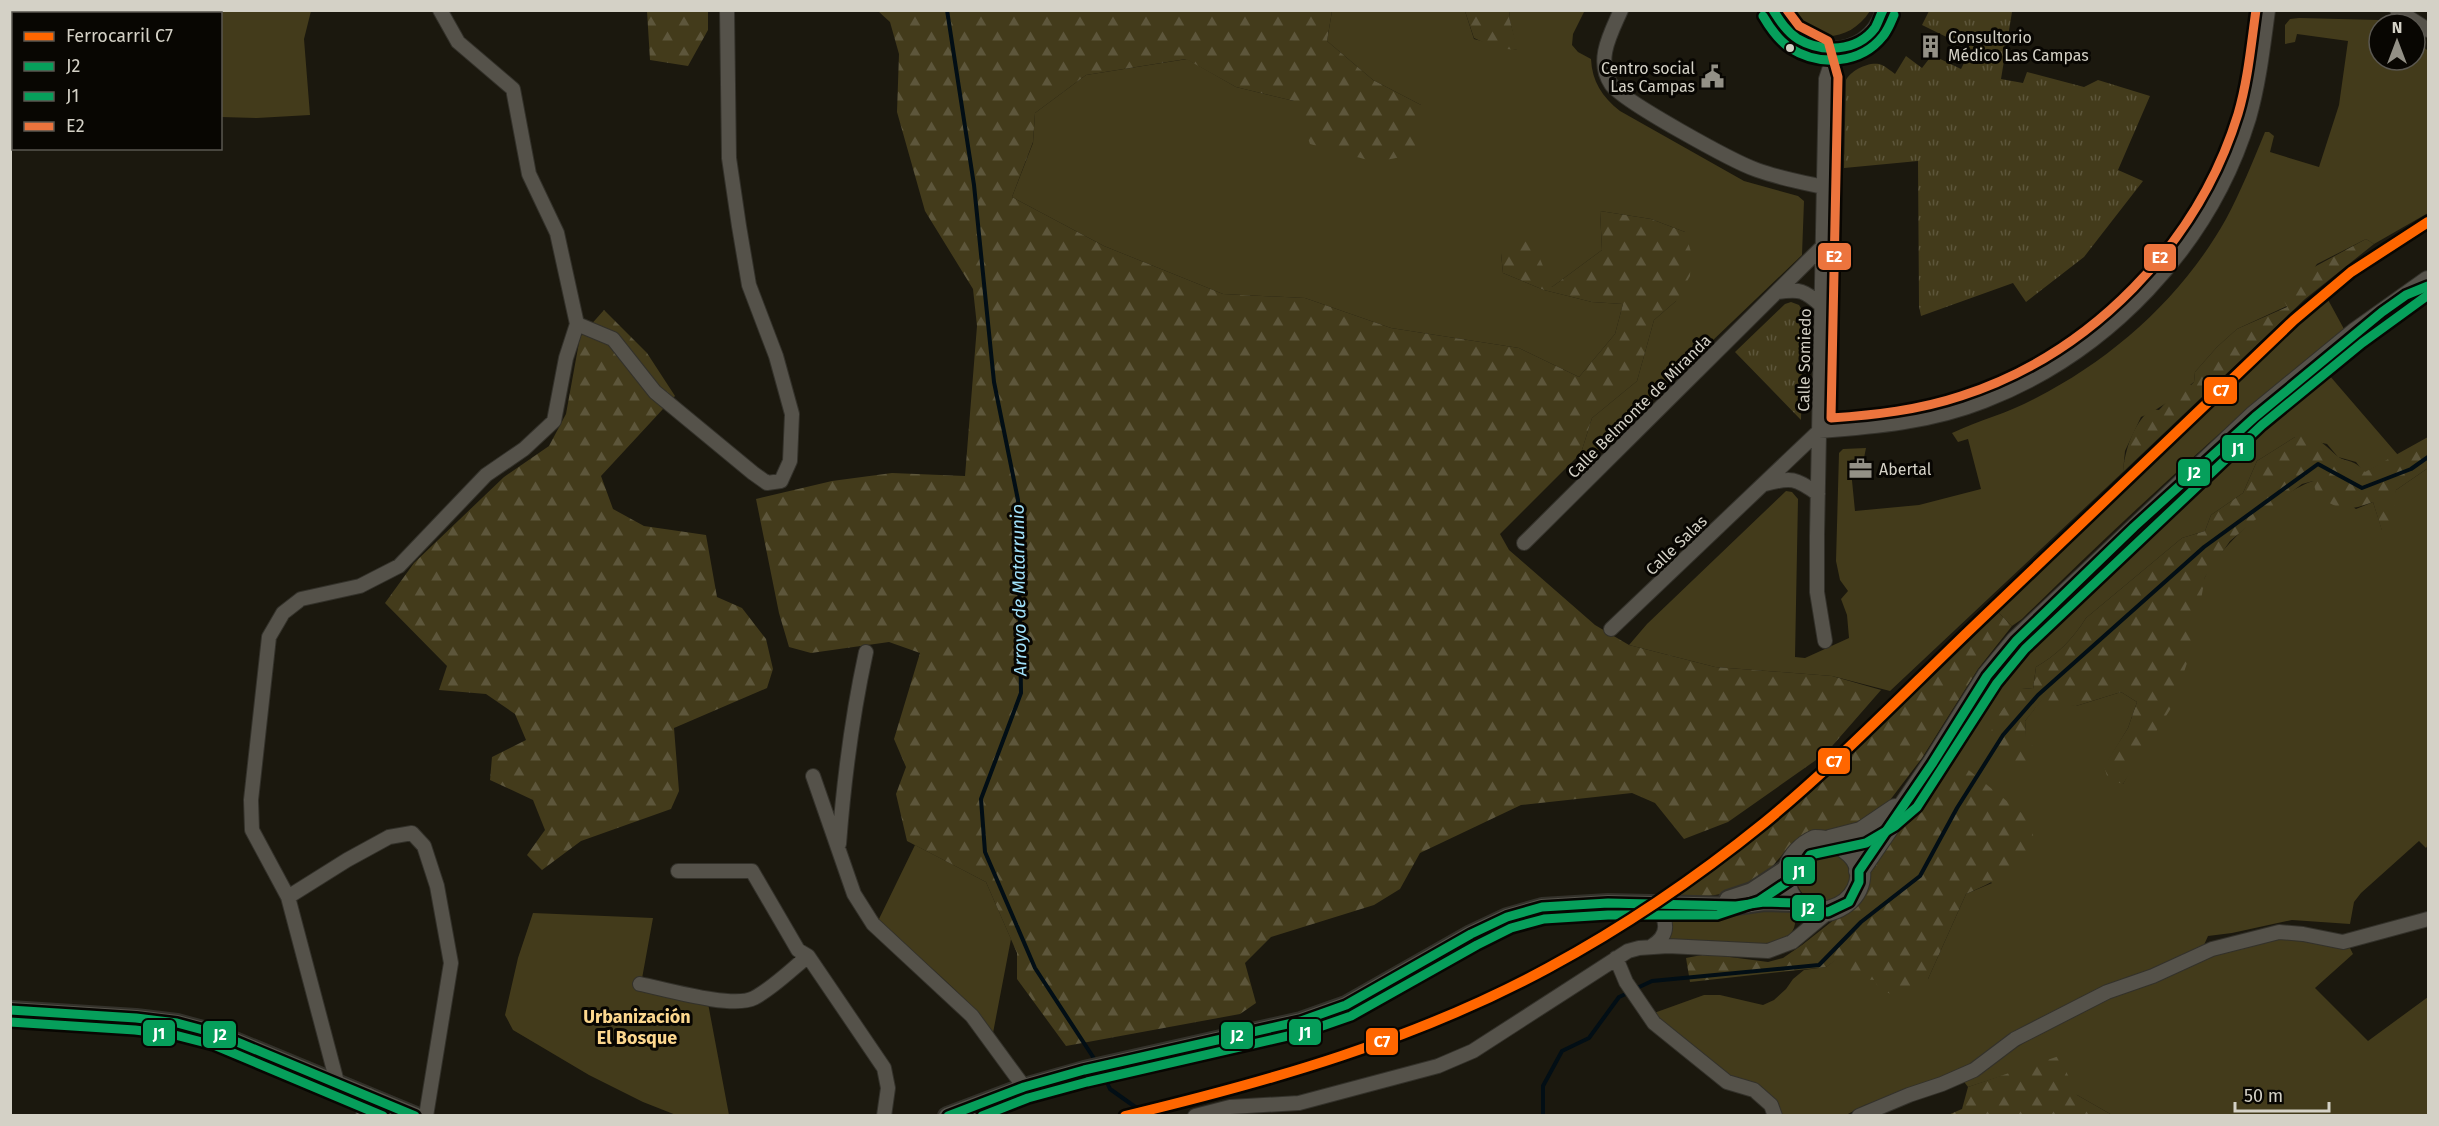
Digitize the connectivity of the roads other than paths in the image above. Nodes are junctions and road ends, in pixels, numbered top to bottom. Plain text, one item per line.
1 (440, 10) edge
2 (727, 10) edge
3 (1621, 10) edge
4 (1773, 10) edge
5 (1883, 10) edge
6 (2268, 10) edge
7 (2397, 10) edge
8 (2428, 30) edge
9 (1819, 49) junction
10 (1836, 49) junction
11 (1826, 79) junction
12 (1824, 187) junction
13 (1822, 247) junction
14 (2426, 285) edge
15 (1777, 292) junction
16 (1822, 306) junction
17 (577, 324) junction
18 (1818, 431) junction
19 (1763, 484) junction
20 (1818, 494) junction
21 (1524, 543) dead end
22 (1611, 629) dead end
23 (1825, 641) dead end
24 (866, 652) dead end
25 (813, 777) dead end
26 (1908, 798) junction
27 (1830, 840) junction
28 (839, 852) junction
29 (1787, 868) junction
30 (678, 871) dead end
31 (1859, 871) junction
32 (288, 897) junction
33 (1658, 903) junction
34 (1713, 904) junction
35 (1798, 904) junction
36 (1828, 912) junction
37 (2428, 919) edge
38 (1792, 942) junction
39 (1652, 946) junction
40 (808, 956) junction
41 (1616, 957) junction
42 (640, 984) dead end
43 (10, 1010) edge
44 (337, 1082) junction
45 (1024, 1087) junction
46 (369, 1095) junction
47 (363, 1116) edge
48 (416, 1116) edge
49 (426, 1116) edge
50 (884, 1116) edge
51 (947, 1116) edge
52 (1195, 1116) edge
53 (1775, 1116) edge
54 (1859, 1116) edge

1 - 17 street
2 - 17 street
3 - 12 street
4 - 9 street
5 - 10 street
6 - 18 street
7 - 8 street
9 - 10 street
9 - 11 street, Calle Somiedo
10 - 11 street, Calle Somiedo
11 - 12 street, Calle Somiedo
12 - 13 street, Calle Somiedo
13 - 15 street, Calle Belmonte de Miranda
13 - 16 street, Calle Somiedo
14 - 26 main road
15 - 16 street
15 - 21 street, Calle Belmonte de Miranda
16 - 18 street, Calle Somiedo
17 - 32 street
18 - 19 street, Calle Salas
18 - 20 street, Calle Somiedo
19 - 20 street
19 - 22 street, Calle Salas
20 - 23 street, Calle Somiedo
24 - 28 street
25 - 28 street
26 - 27 main road
26 - 31 main road
27 - 29 main road
27 - 31 main road
28 - 45 street
29 - 34 street
29 - 35 main road
30 - 40 street
31 - 36 main road
32 - 44 street
32 - 49 street
33 - 34 street
33 - 39 street
33 - 45 street
34 - 35 street
35 - 36 main road
35 - 38 street
36 - 38 street
37 - 54 street
38 - 39 street
39 - 41 street
40 - 42 street
40 - 50 street
41 - 52 street
41 - 53 street
43 - 44 street
44 - 46 street
45 - 51 street
46 - 47 street
46 - 48 street

